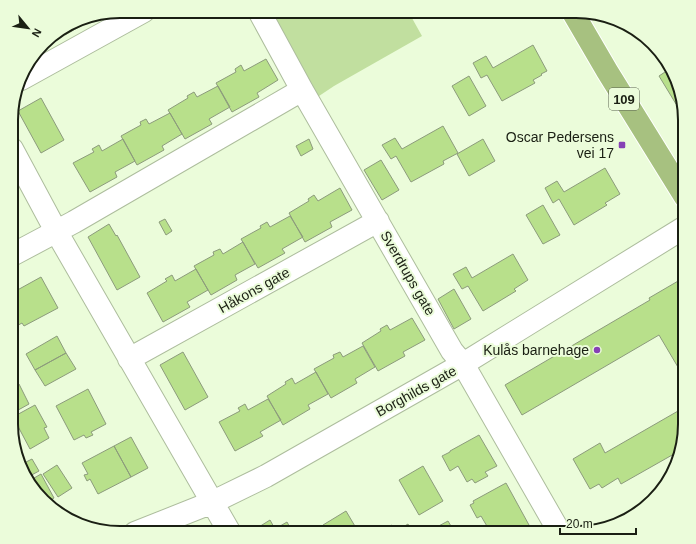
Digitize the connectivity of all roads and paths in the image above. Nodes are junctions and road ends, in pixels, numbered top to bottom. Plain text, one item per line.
1 (131, 18) edge
2 (263, 18) edge
3 (576, 18) edge
4 (29, 74) edge
5 (302, 90) junction
6 (18, 160) edge
7 (678, 186) edge
8 (378, 221) junction
9 (56, 231) junction
10 (678, 231) edge
11 (18, 251) edge
12 (129, 359) junction
13 (463, 364) junction
14 (213, 502) junction
15 (153, 526) edge
16 (226, 526) edge
17 (556, 526) edge

1 - 4 street
2 - 5 street, Sverdrups gate
3 - 7 main road, 109
5 - 8 street, Sverdrups gate
5 - 9 street
6 - 9 street
8 - 12 street, Håkons gate
8 - 13 street, Sverdrups gate
9 - 11 street
9 - 12 street
10 - 13 street, Borghilds gate
12 - 14 street
13 - 14 street, Borghilds gate
13 - 17 street, Sverdrups gate
14 - 15 street, Borghilds gate
14 - 16 street

